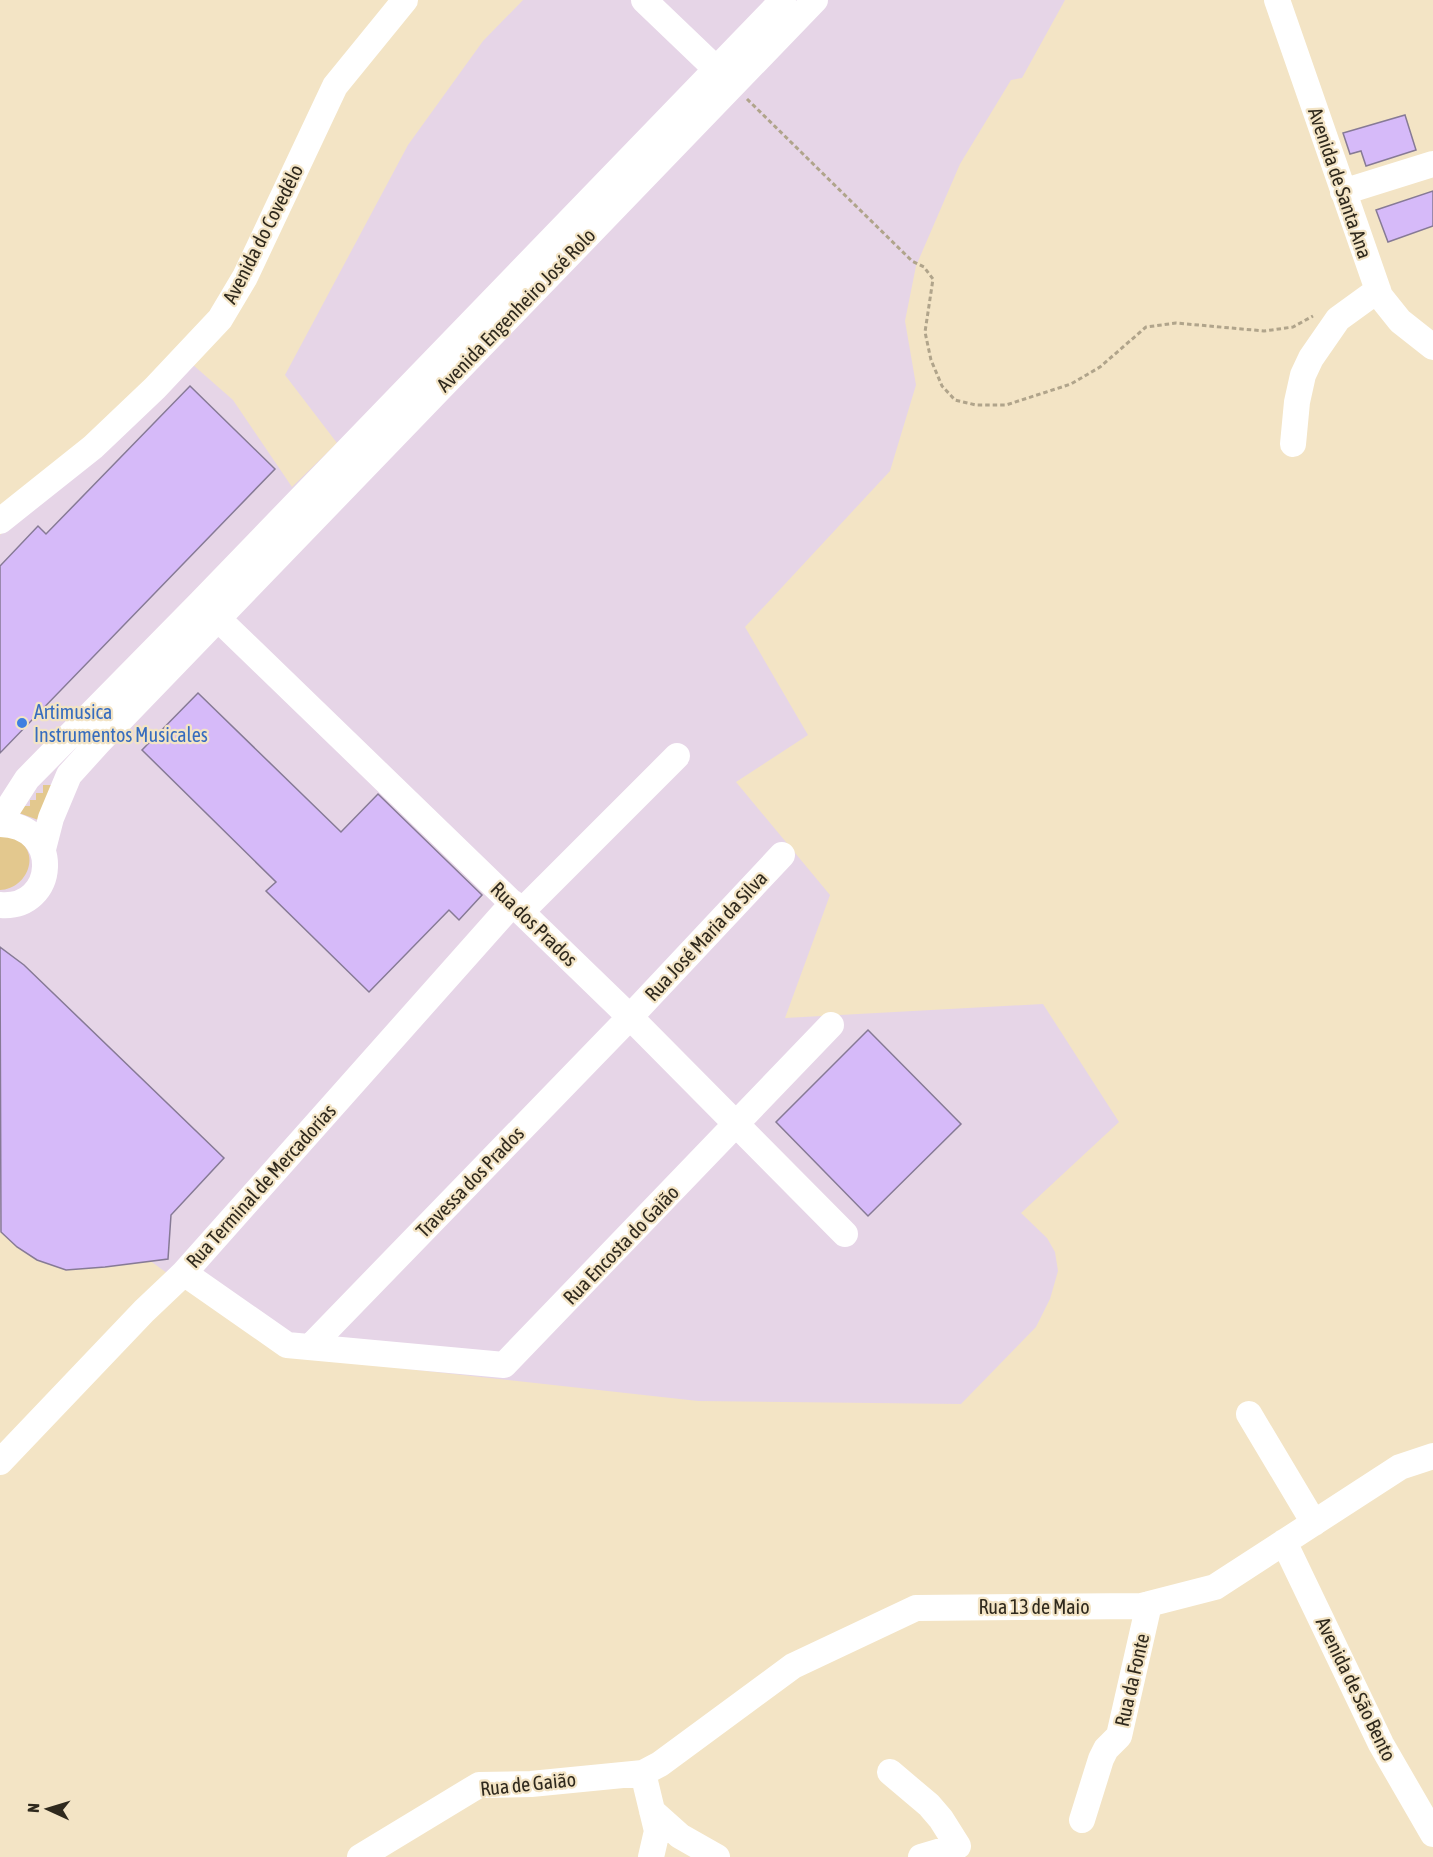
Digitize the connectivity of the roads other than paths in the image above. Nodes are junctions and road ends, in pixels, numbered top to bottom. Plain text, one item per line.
1 (644, 0) edge
2 (783, 0) edge
3 (815, 0) edge
4 (1276, 0) edge
5 (396, 2) edge
6 (724, 77) junction
7 (1433, 164) edge
8 (1343, 192) junction
9 (1378, 290) junction
10 (1433, 346) edge
11 (1293, 444) dead end
12 (0, 521) edge
13 (209, 611) junction
14 (676, 756) dead end
15 (0, 823) edge
16 (43, 849) junction
17 (782, 855) dead end
18 (0, 905) edge
19 (517, 907) junction
20 (630, 1017) junction
21 (831, 1025) dead end
22 (737, 1124) junction
23 (845, 1234) dead end
24 (184, 1273) junction
25 (310, 1347) junction
26 (1249, 1414) dead end
27 (1433, 1456) edge
28 (0, 1462) edge
29 (1314, 1523) junction
30 (1284, 1542) junction
31 (1149, 1604) junction
32 (890, 1772) dead end
33 (643, 1773) junction
34 (652, 1811) junction
35 (1082, 1820) dead end
36 (1433, 1834) edge
37 (962, 1851) edge
38 (360, 1857) edge
39 (651, 1857) edge
40 (717, 1857) edge
41 (921, 1857) edge

1 - 6 street
2 - 6 street, Avenida Engenheiro José Rolo
3 - 6 street, Avenida Engenheiro José Rolo
4 - 8 street, Avenida de Santa Ana
5 - 12 street, Avenida do Covedêlo
6 - 13 street, Avenida Engenheiro José Rolo
7 - 8 street
8 - 9 street, Avenida de Santa Ana
9 - 10 street, Avenida de Santa Ana
9 - 11 street
13 - 15 street, Avenida Engenheiro José Rolo
13 - 16 street, Avenida Engenheiro José Rolo
13 - 19 street, Rua dos Prados
14 - 19 street, Rua Terminal de Mercadorias
15 - 16 street, Avenida Engenheiro José Rolo
16 - 18 street, Avenida Engenheiro José Rolo
17 - 20 street, Rua José Maria da Silva
19 - 20 street, Rua dos Prados
19 - 24 street, Rua Terminal de Mercadorias
20 - 22 street, Rua dos Prados
20 - 25 street, Travessa dos Prados
21 - 22 street, Rua Encosta do Gaião
22 - 23 street, Rua dos Prados
22 - 25 street, Rua Encosta do Gaião
24 - 25 street
24 - 28 street, Rua Terminal de Mercadorias
26 - 29 street
27 - 29 street, Rua 13 de Maio
29 - 30 street, Rua 13 de Maio
30 - 31 street, Rua 13 de Maio
30 - 36 street, Avenida de São Bento
31 - 33 street, Rua 13 de Maio
31 - 35 street, Rua da Fonte
32 - 37 street
33 - 34 street
33 - 38 street, Rua de Gaião
34 - 39 street
34 - 40 street
37 - 41 street

